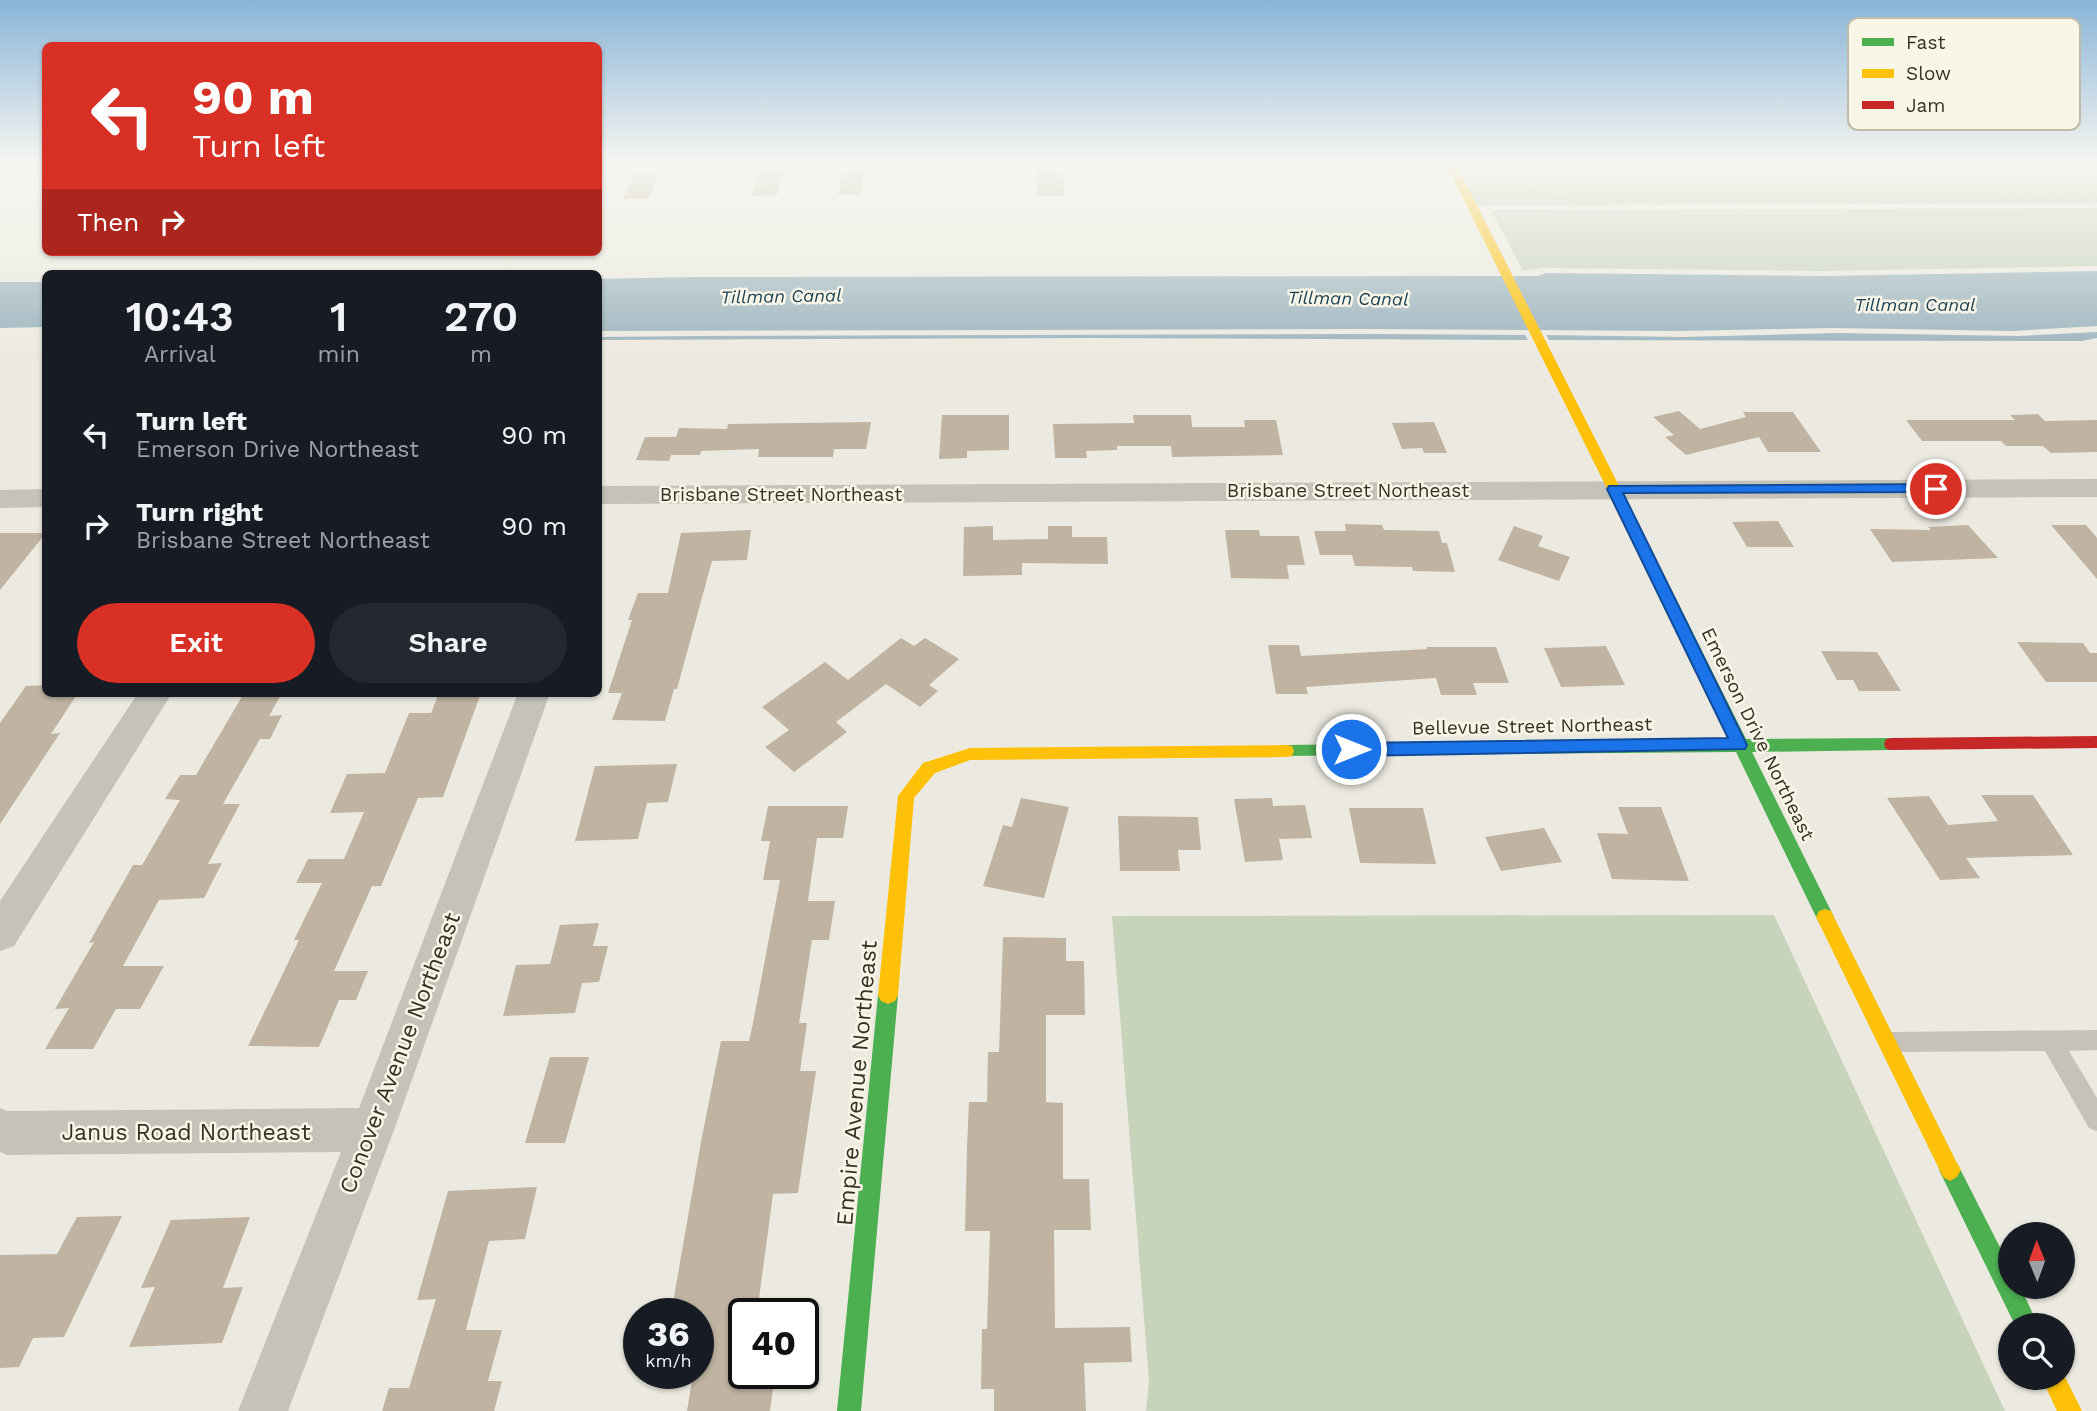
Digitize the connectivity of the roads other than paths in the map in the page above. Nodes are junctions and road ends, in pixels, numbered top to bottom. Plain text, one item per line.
1 (1484, 228) edge
2 (2097, 488) edge
3 (1614, 489) junction
4 (42, 498) edge
5 (0, 499) edge
6 (602, 502) edge
7 (153, 697) edge
8 (533, 697) edge
9 (2097, 743) edge
10 (1739, 745) junction
11 (929, 768) joint
12 (0, 934) edge
13 (2097, 1040) edge
14 (2051, 1041) junction
15 (1887, 1042) junction
16 (2097, 1120) edge
17 (0, 1130) edge
18 (372, 1130) junction
19 (2021, 1313) edge
20 (2060, 1390) edge
21 (263, 1411) edge
22 (849, 1411) edge
23 (2070, 1411) edge

1 - 3 street, Emerson Drive Northeast
2 - 3 street, Brisbane Street Northeast
3 - 6 street, Brisbane Street Northeast
3 - 10 street, Emerson Drive Northeast
4 - 5 street
7 - 12 street
8 - 18 street, Conover Avenue Northeast
9 - 10 street, Bellevue Street Northeast
10 - 11 street, Bellevue Street Northeast
10 - 15 street, Emerson Drive Northeast
11 - 22 street, Empire Avenue Northeast
13 - 14 lane
14 - 15 lane
14 - 16 lane
15 - 19 street, Emerson Drive Northeast
17 - 18 street, Janus Road Northeast
18 - 21 street, Conover Avenue Northeast
20 - 23 street

